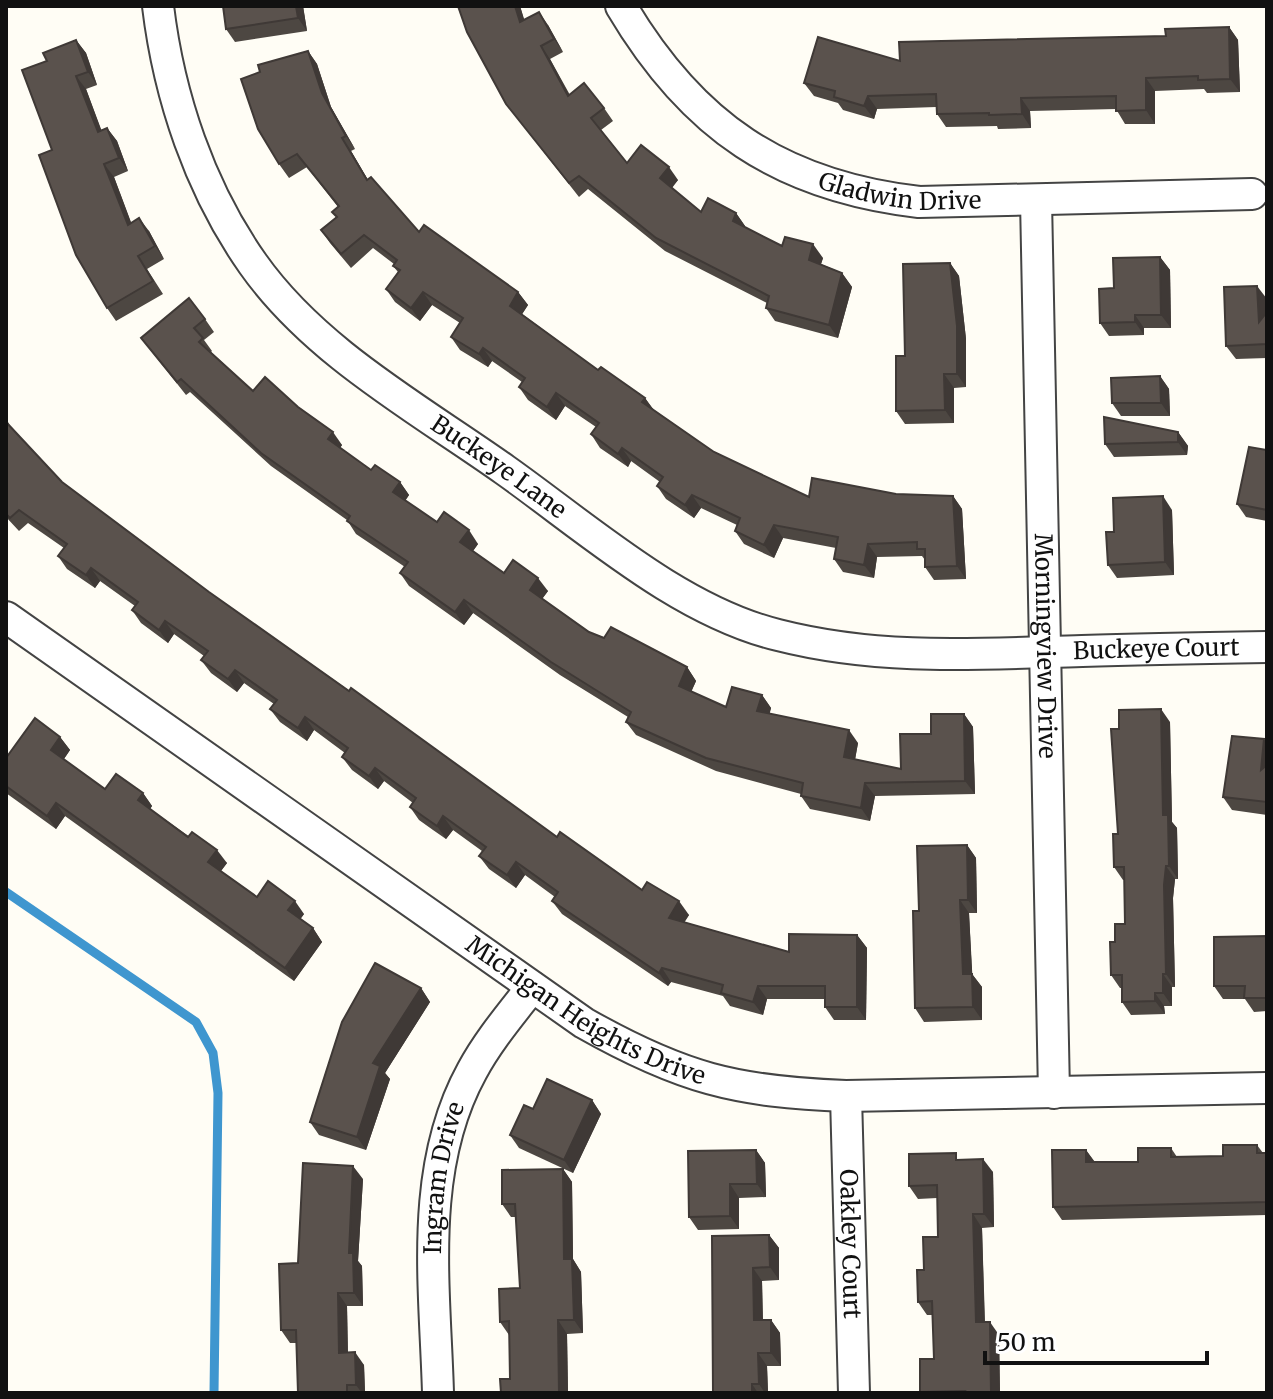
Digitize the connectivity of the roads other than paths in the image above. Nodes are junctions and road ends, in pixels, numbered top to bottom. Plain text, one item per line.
1 (158, 6) edge
2 (621, 6) edge
3 (1252, 194) dead end
4 (1036, 200) junction
5 (6, 617) edge
6 (1267, 647) edge
7 (1045, 652) junction
8 (532, 987) junction
9 (1267, 1088) edge
10 (1054, 1093) junction
11 (846, 1096) junction
12 (438, 1393) edge
13 (854, 1393) edge

1 - 7 street, Buckeye Lane
2 - 4 street, Gladwin Drive
3 - 4 street, Gladwin Drive
4 - 7 street, Morningview Drive
5 - 8 street, Michigan Heights Drive
6 - 7 street, Buckeye Court
7 - 10 street, Morningview Drive
8 - 11 street, Michigan Heights Drive
8 - 12 street, Ingram Drive
9 - 10 street, Michigan Heights Drive
10 - 11 street, Michigan Heights Drive
11 - 13 street, Oakley Court

